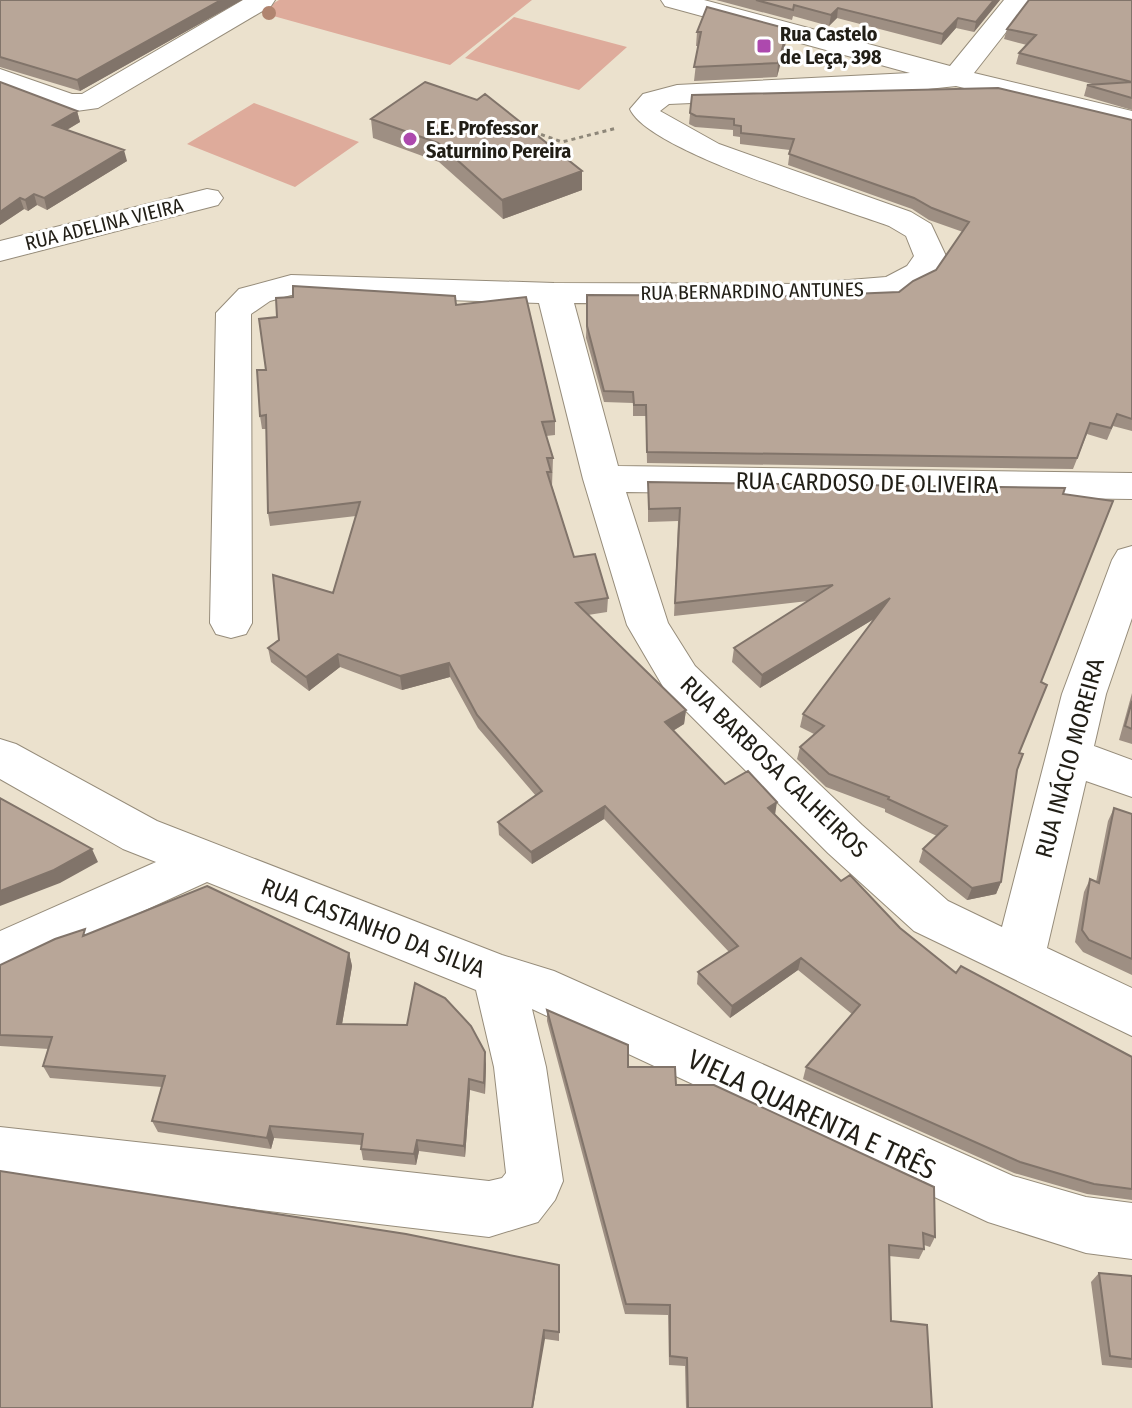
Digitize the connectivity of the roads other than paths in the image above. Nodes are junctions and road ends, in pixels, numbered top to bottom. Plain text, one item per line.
1 (262, 0) edge
2 (674, 0) edge
3 (1018, 0) edge
4 (956, 77) junction
5 (0, 78) edge
6 (1132, 120) edge
7 (207, 198) dead end
8 (0, 251) edge
9 (554, 293) junction
10 (602, 479) junction
11 (1132, 486) edge
12 (1132, 560) edge
13 (231, 623) dead end
14 (1067, 755) junction
15 (0, 757) edge
16 (1132, 779) edge
17 (204, 862) junction
18 (0, 954) edge
19 (1019, 960) junction
20 (498, 976) junction
21 (1132, 1013) edge
22 (0, 1153) edge
23 (1132, 1231) edge

1 - 5 street
2 - 4 street
3 - 4 street
4 - 6 street
4 - 9 street, RUA BERNARDINO ANTUNES
7 - 8 street, RUA ADELINA VIEIRA
9 - 10 street, RUA BARBOSA CALHEIROS
9 - 13 street, RUA BERNARDINO ANTUNES
10 - 11 street, RUA CARDOSO DE OLIVEIRA
10 - 19 street, RUA BARBOSA CALHEIROS
12 - 14 street, RUA INÁCIO MOREIRA
14 - 16 street
14 - 19 street, RUA INÁCIO MOREIRA
15 - 17 street, RUA CASTANHO DA SILVA
17 - 18 street
17 - 20 street, RUA CASTANHO DA SILVA
19 - 21 street, RUA BARBOSA CALHEIROS
20 - 22 street, RUA CASTANHO DA SILVA
20 - 23 street, VIELA QUARENTA E TRÊS

